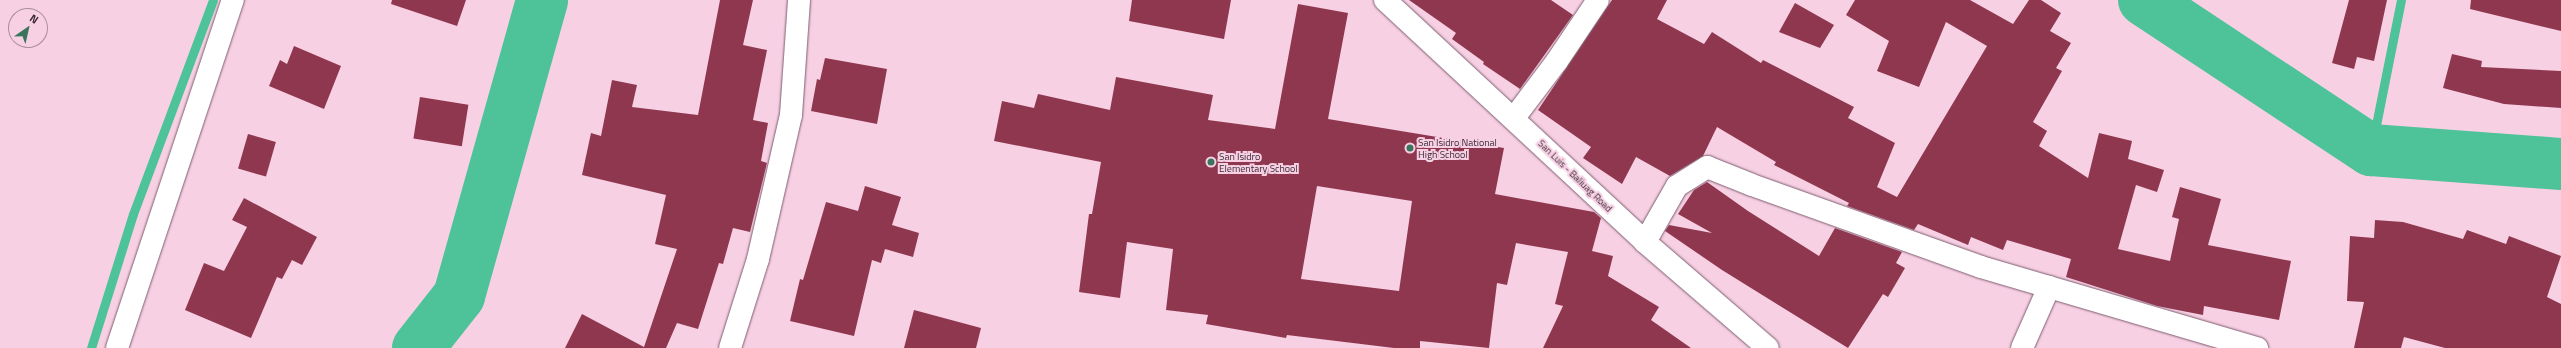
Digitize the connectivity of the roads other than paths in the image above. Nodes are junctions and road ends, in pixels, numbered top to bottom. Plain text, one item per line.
1 (233, 0) edge
2 (799, 0) edge
3 (1385, 0) edge
4 (1598, 0) edge
5 (1514, 118) junction
6 (1645, 242) junction
7 (2049, 287) junction
8 (117, 348) edge
9 (730, 348) edge
10 (1768, 348) edge
11 (2022, 348) edge
12 (2257, 348) edge

1 - 8 street
2 - 9 street
3 - 5 street, San Luis - Baliuag Road
4 - 5 street
5 - 6 street, San Luis - Baliuag Road
6 - 7 street
6 - 10 street, San Luis - Baliuag Road
7 - 11 street
7 - 12 street

